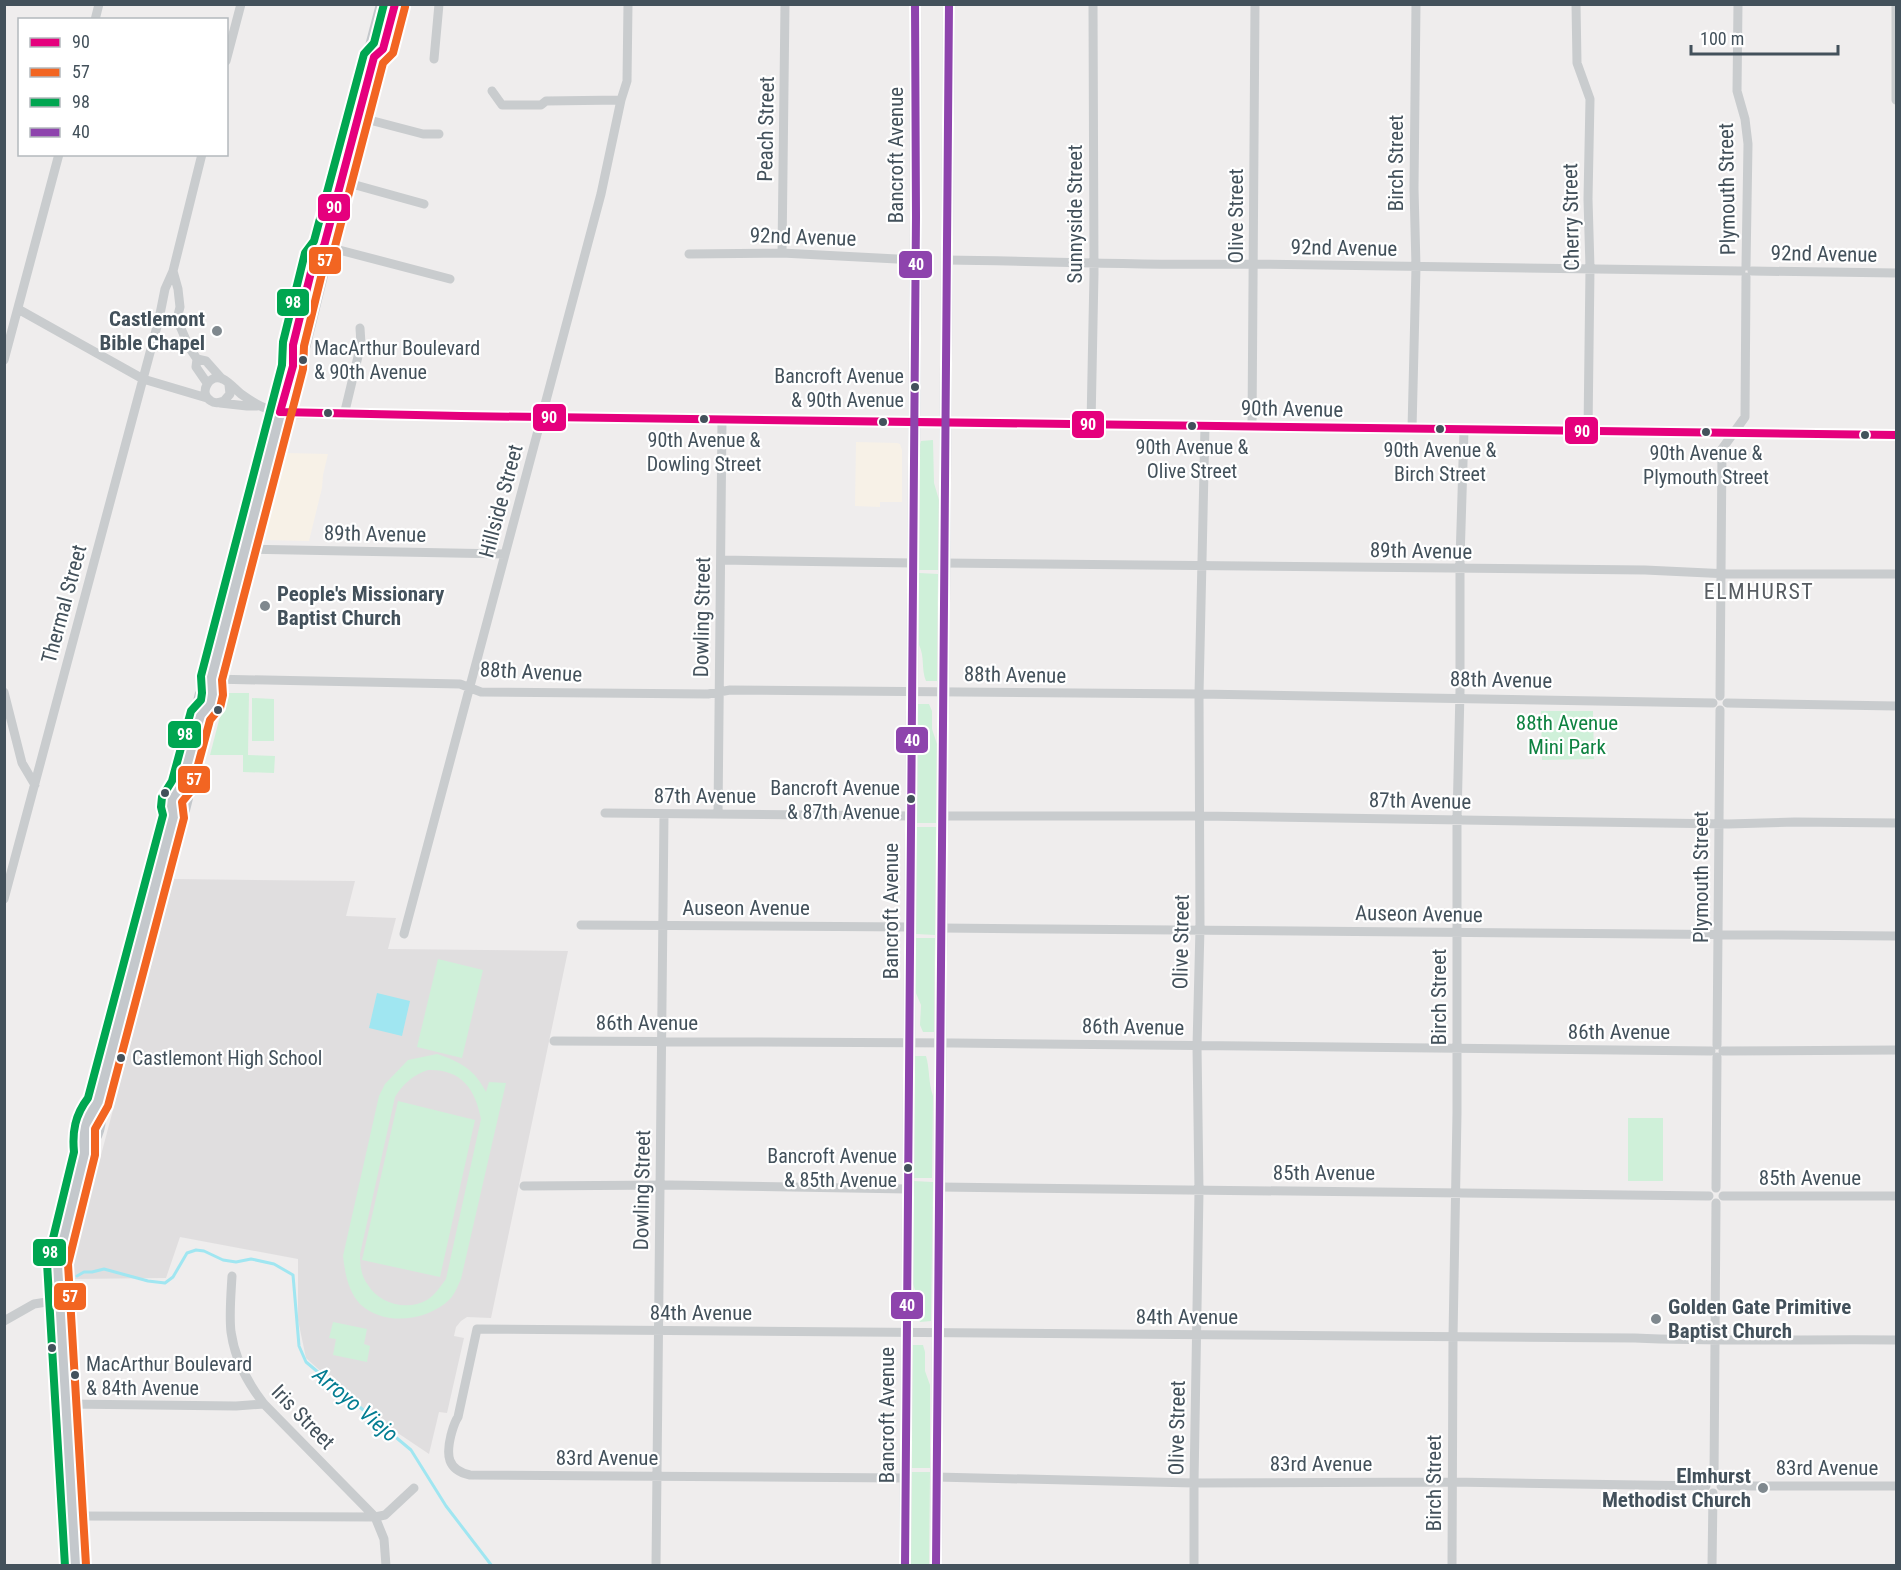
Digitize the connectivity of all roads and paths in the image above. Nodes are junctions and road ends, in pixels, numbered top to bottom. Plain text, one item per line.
1 (241, 4) edge
2 (382, 4) edge
3 (395, 4) edge
4 (439, 4) edge
5 (628, 4) edge
6 (785, 4) edge
7 (915, 4) edge
8 (949, 4) edge
9 (1093, 4) edge
10 (1255, 4) edge
11 (1416, 4) edge
12 (1576, 4) edge
13 (1738, 4) edge
14 (1896, 4) edge
15 (228, 53) edge
16 (374, 57) junction
17 (434, 59) dead end
18 (492, 92) dead end
19 (621, 100) junction
20 (1896, 100) edge
21 (358, 117) junction
22 (439, 134) dead end
23 (58, 156) edge
24 (201, 156) edge
25 (341, 181) junction
26 (424, 204) dead end
27 (324, 246) junction
28 (782, 253) junction
29 (689, 254) dead end
30 (916, 260) junction
31 (947, 260) junction
32 (1094, 262) junction
33 (1254, 264) junction
34 (1416, 267) junction
35 (1590, 268) junction
36 (172, 271) junction
37 (1746, 271) junction
38 (1896, 273) edge
39 (450, 279) dead end
40 (18, 309) junction
41 (159, 319) junction
42 (177, 319) junction
43 (360, 328) dead end
44 (197, 359) junction
45 (4, 360) edge
46 (143, 379) junction
47 (225, 382) junction
48 (207, 383) junction
49 (207, 398) junction
50 (220, 403) junction
51 (257, 406) junction
52 (280, 412) junction
53 (344, 414) junction
54 (542, 418) junction
55 (722, 420) junction
56 (914, 423) junction
57 (945, 423) junction
58 (1091, 424) junction
59 (1205, 426) junction
60 (1252, 427) junction
61 (1412, 429) junction
62 (1464, 430) junction
63 (1588, 431) junction
64 (1733, 434) junction
65 (1896, 435) edge
66 (245, 549) junction
67 (505, 554) junction
68 (720, 561) junction
69 (913, 563) junction
70 (944, 564) junction
71 (1201, 565) junction
72 (1460, 569) junction
73 (1721, 574) junction
74 (1896, 574) edge
75 (211, 679) junction
76 (470, 688) junction
77 (4, 692) edge
78 (718, 692) junction
79 (912, 692) junction
80 (943, 692) junction
81 (1199, 694) junction
82 (1460, 697) junction
83 (1720, 703) junction
84 (1896, 706) edge
85 (34, 785) junction
86 (605, 813) dead end
87 (664, 814) junction
88 (717, 814) junction
89 (912, 816) junction
90 (942, 816) junction
91 (1199, 816) junction
92 (1457, 819) junction
93 (1719, 823) junction
94 (1896, 823) edge
95 (4, 899) edge
96 (581, 925) dead end
97 (662, 926) junction
98 (910, 927) junction
99 (941, 928) junction
100 (1200, 928) junction
101 (1457, 932) junction
102 (404, 934) dead end
103 (1718, 935) junction
104 (1896, 936) edge
105 (554, 1041) dead end
106 (661, 1041) junction
107 (909, 1042) junction
108 (940, 1042) junction
109 (1197, 1046) junction
110 (1457, 1049) junction
111 (1896, 1050) edge
112 (1717, 1051) junction
113 (659, 1185) junction
114 (524, 1186) dead end
115 (939, 1187) junction
116 (908, 1189) junction
117 (1198, 1191) junction
118 (1455, 1192) junction
119 (1716, 1196) junction
120 (1896, 1196) edge
121 (232, 1276) dead end
122 (59, 1300) junction
123 (4, 1321) edge
124 (477, 1329) joint
125 (659, 1331) junction
126 (907, 1332) junction
127 (938, 1333) junction
128 (1196, 1335) junction
129 (1453, 1337) junction
130 (1896, 1340) edge
131 (1715, 1341) junction
132 (66, 1404) junction
133 (264, 1404) junction
134 (657, 1476) junction
135 (936, 1477) junction
136 (906, 1478) junction
137 (1452, 1482) junction
138 (1194, 1483) junction
139 (1896, 1486) edge
140 (414, 1488) dead end
141 (1713, 1488) junction
142 (73, 1516) junction
143 (375, 1517) junction
144 (76, 1566) edge
145 (386, 1566) edge
146 (656, 1566) edge
147 (905, 1566) edge
148 (936, 1566) edge
149 (1194, 1566) edge
150 (1452, 1566) edge
151 (1712, 1566) edge

1 - 15 street
2 - 16 main road
3 - 16 main road
4 - 17 street
5 - 19 street, Hillside Street
6 - 28 street, Peach Street
7 - 30 main road, Bancroft Avenue
8 - 31 main road
9 - 32 street, Sunnyside Street
10 - 33 street, Olive Street
11 - 34 street, Birch Street
12 - 35 street, Cherry Street
13 - 37 street, Plymouth Street
14 - 20 street
16 - 21 main road
18 - 19 street
19 - 54 street, Hillside Street
21 - 22 street
21 - 25 main road
23 - 40 street
24 - 36 street, Thermal Street
25 - 26 street
25 - 27 main road
27 - 39 street
27 - 52 main road
28 - 29 street, 92nd Avenue
28 - 30 street, 92nd Avenue
30 - 56 main road, Bancroft Avenue
31 - 32 street, 92nd Avenue
31 - 57 main road
32 - 33 street, 92nd Avenue
32 - 58 street, Sunnyside Street
33 - 34 street, 92nd Avenue
33 - 60 street, Olive Street
34 - 35 street, 92nd Avenue
34 - 61 street, Birch Street
35 - 37 street, 92nd Avenue
35 - 63 street, Cherry Street
36 - 41 street, Thermal Street
36 - 42 street, Thermal Street
37 - 38 street, 92nd Avenue
37 - 64 street, Plymouth Street
40 - 45 street
40 - 46 street, 90th Avenue
41 - 42 street
41 - 46 street, Thermal Street
42 - 44 street
43 - 53 street
44 - 47 street, 90th Avenue
44 - 48 street
46 - 49 street, 90th Avenue
46 - 85 street, Thermal Street
47 - 48 street
47 - 50 street
47 - 51 street, 90th Avenue
48 - 49 street
49 - 50 street, 90th Avenue
50 - 51 street, 90th Avenue
51 - 52 street, 90th Avenue
52 - 53 street, 90th Avenue
52 - 66 main road
53 - 54 street, 90th Avenue
54 - 55 street, 90th Avenue
54 - 67 street, Hillside Street
55 - 56 street, 90th Avenue
55 - 68 street, Dowling Street
56 - 57 street, 90th Avenue
56 - 69 main road, Bancroft Avenue
57 - 58 street, 90th Avenue
57 - 70 main road
58 - 59 street, 90th Avenue
59 - 60 street, 90th Avenue
59 - 71 street, Olive Street
60 - 61 street, 90th Avenue
61 - 62 street, 90th Avenue
62 - 63 street, 90th Avenue
62 - 72 street, Birch Street
63 - 64 street, 90th Avenue
64 - 65 street, 90th Avenue
64 - 73 street, Plymouth Street
66 - 67 street, 89th Avenue
66 - 75 main road
67 - 76 street, Hillside Street
68 - 69 street
68 - 78 street, Dowling Street
69 - 79 main road, Bancroft Avenue
70 - 71 street, 89th Avenue
70 - 80 main road
71 - 72 street, 89th Avenue
71 - 81 street, Olive Street
72 - 73 street, 89th Avenue
72 - 82 street, Birch Street
73 - 74 street, 89th Avenue
73 - 83 street, Plymouth Street
75 - 76 street, 88th Avenue
75 - 122 main road
76 - 78 street, 88th Avenue
76 - 102 street, Hillside Street
77 - 85 street
78 - 79 street, 88th Avenue
78 - 88 street, Dowling Street
79 - 80 street, 88th Avenue
79 - 89 main road, Bancroft Avenue
80 - 81 street, 88th Avenue
80 - 90 main road
81 - 82 street, 88th Avenue
81 - 91 street, Olive Street
82 - 83 street, 88th Avenue
82 - 92 street, Birch Street
83 - 84 street, 88th Avenue
83 - 93 street, Plymouth Street
85 - 95 street, Thermal Street
86 - 87 street, 87th Avenue
87 - 88 street, 87th Avenue
87 - 97 street, Dowling Street
88 - 89 street, 87th Avenue
89 - 98 main road, Bancroft Avenue
90 - 91 street, 87th Avenue
90 - 99 main road
91 - 92 street, 87th Avenue
91 - 100 street, Olive Street
92 - 93 street, 87th Avenue
92 - 101 street, Birch Street
93 - 94 street, 87th Avenue
93 - 103 street, Plymouth Street
96 - 97 street, Auseon Avenue
97 - 98 street, Auseon Avenue
97 - 106 street, Dowling Street
98 - 107 main road, Bancroft Avenue
99 - 100 street, Auseon Avenue
99 - 108 main road
100 - 101 street, Auseon Avenue
100 - 109 street, Olive Street
101 - 103 street, Auseon Avenue
101 - 110 street, Birch Street
103 - 104 street, Auseon Avenue
103 - 112 street, Plymouth Street
105 - 106 street, 86th Avenue
106 - 107 street, 86th Avenue
106 - 113 street, Dowling Street
107 - 108 street, 86th Avenue
107 - 116 main road, Bancroft Avenue
108 - 109 street, 86th Avenue
108 - 115 main road
109 - 110 street, 86th Avenue
109 - 117 street, Olive Street
110 - 112 street, 86th Avenue
110 - 118 street, Birch Street
111 - 112 street, 86th Avenue
112 - 119 street, Plymouth Street
113 - 114 street
113 - 116 street
113 - 125 street, Dowling Street
115 - 117 street, 85th Avenue
115 - 127 main road
116 - 126 main road, Bancroft Avenue
117 - 118 street, 85th Avenue
117 - 128 street, Olive Street
118 - 119 street, 85th Avenue
118 - 129 street, Birch Street
119 - 120 street, 85th Avenue
119 - 131 street, Plymouth Street
121 - 133 street, Iris Street
122 - 123 street
122 - 132 main road
124 - 125 street, 84th Avenue
124 - 134 street, 83rd Avenue
125 - 126 street, 84th Avenue
125 - 134 street, Dowling Street
126 - 127 street, 84th Avenue
126 - 136 main road, Bancroft Avenue
127 - 128 street, 84th Avenue
127 - 135 main road
128 - 129 street, 84th Avenue
128 - 138 street, Olive Street
129 - 131 street, 84th Avenue
129 - 137 street, Birch Street
130 - 131 street, 84th Avenue
131 - 141 street, Plymouth Street
132 - 133 street
132 - 142 main road
133 - 143 street, Iris Street
134 - 136 street, 83rd Avenue
134 - 146 street, Dowling Street
135 - 138 street, 83rd Avenue
135 - 148 main road
136 - 147 main road, Bancroft Avenue
137 - 138 street, 83rd Avenue
137 - 141 street, 83rd Avenue
137 - 150 street, Birch Street
138 - 149 street, Olive Street
139 - 141 street, 83rd Avenue
140 - 143 street
141 - 151 street
142 - 143 street
142 - 144 main road
143 - 145 street, Iris Street

